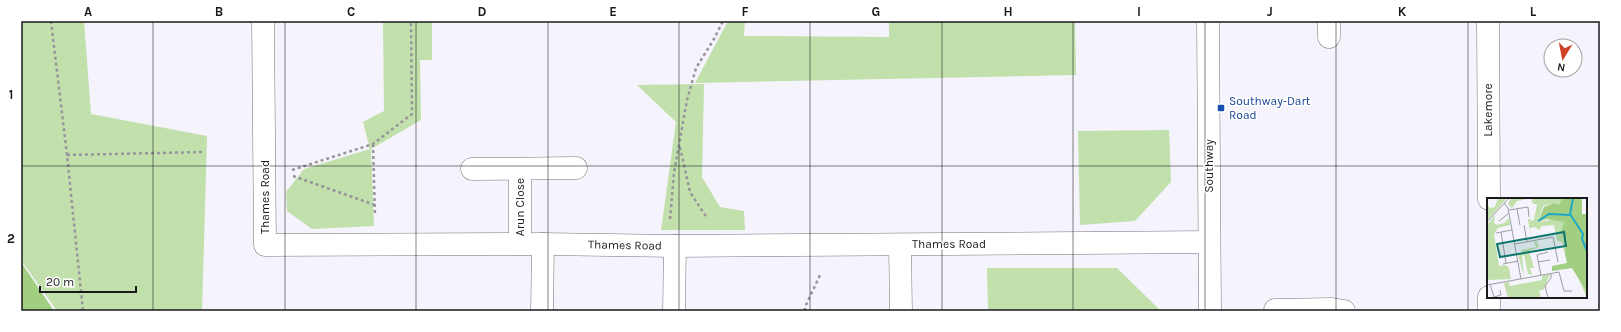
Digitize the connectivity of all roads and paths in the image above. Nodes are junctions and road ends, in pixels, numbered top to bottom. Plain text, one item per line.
1 (51, 21) edge
2 (263, 21) edge
3 (411, 21) edge
4 (723, 21) edge
5 (1208, 21) edge
6 (1488, 21) edge
7 (373, 144) junction
8 (679, 145) junction
9 (202, 152) dead end
10 (67, 155) junction
11 (265, 161) junction
12 (576, 168) dead end
13 (472, 169) dead end
14 (520, 169) junction
15 (283, 173) junction
16 (1489, 198) edge
17 (375, 205) junction
18 (376, 218) dead end
19 (709, 221) dead end
20 (1209, 242) junction
21 (520, 244) junction
22 (543, 244) junction
23 (900, 244) junction
24 (675, 246) junction
25 (823, 269) dead end
26 (1489, 298) edge
27 (1275, 310) dead end
28 (82, 311) edge
29 (542, 311) edge
30 (674, 311) edge
31 (805, 311) edge
32 (901, 311) edge
33 (1210, 311) edge
34 (1344, 311) edge
35 (1489, 311) edge

1 - 10 path
2 - 11 street, Thames Road
3 - 7 path
4 - 8 path
5 - 20 street, Southway
6 - 16 street, Lakemore
7 - 15 path
7 - 17 path
8 - 19 path
8 - 24 path
9 - 10 path
10 - 28 path
11 - 15 path
11 - 21 street, Thames Road
12 - 14 street
13 - 14 street
14 - 21 street, Arun Close
15 - 17 path
17 - 18 path
20 - 23 street, Thames Road
20 - 33 street, Southway
21 - 22 street, Thames Road
22 - 24 street, Thames Road
22 - 29 street, Arun Close
23 - 24 street, Thames Road
23 - 32 street
24 - 30 street
25 - 31 path
26 - 35 street
27 - 34 street

